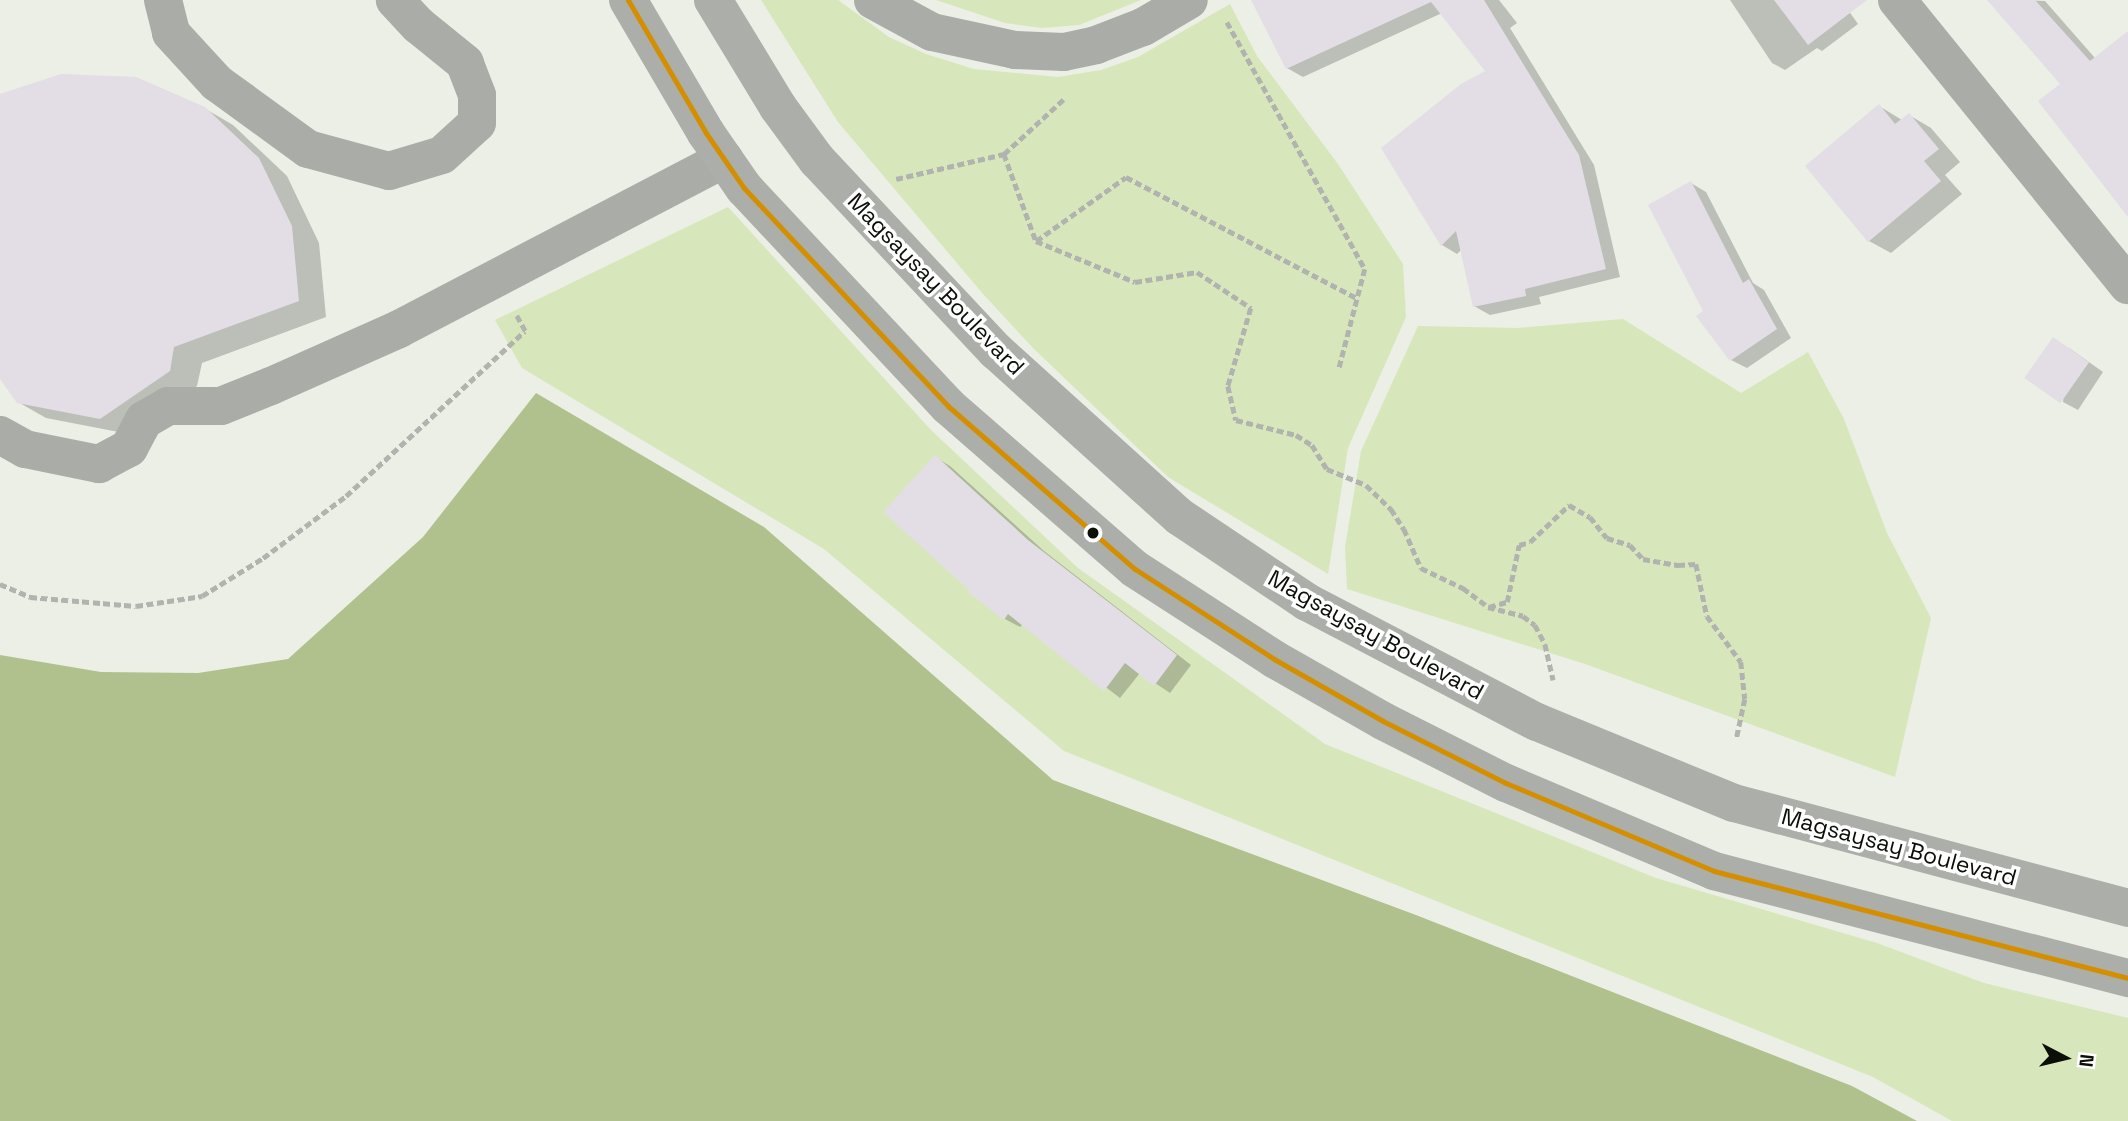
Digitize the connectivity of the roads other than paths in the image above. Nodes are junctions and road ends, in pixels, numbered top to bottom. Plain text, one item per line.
1 (163, 0) edge
2 (395, 0) edge
3 (628, 0) edge
4 (713, 0) edge
5 (873, 0) edge
6 (1897, 0) edge
7 (1205, 6) edge
8 (724, 159) junction
9 (2128, 285) edge
10 (0, 435) edge
11 (2128, 908) edge
12 (2128, 978) edge

1 - 2 lane
3 - 8 main road
4 - 11 main road, Magsaysay Boulevard
5 - 7 lane
6 - 9 lane
8 - 10 lane
8 - 12 main road

